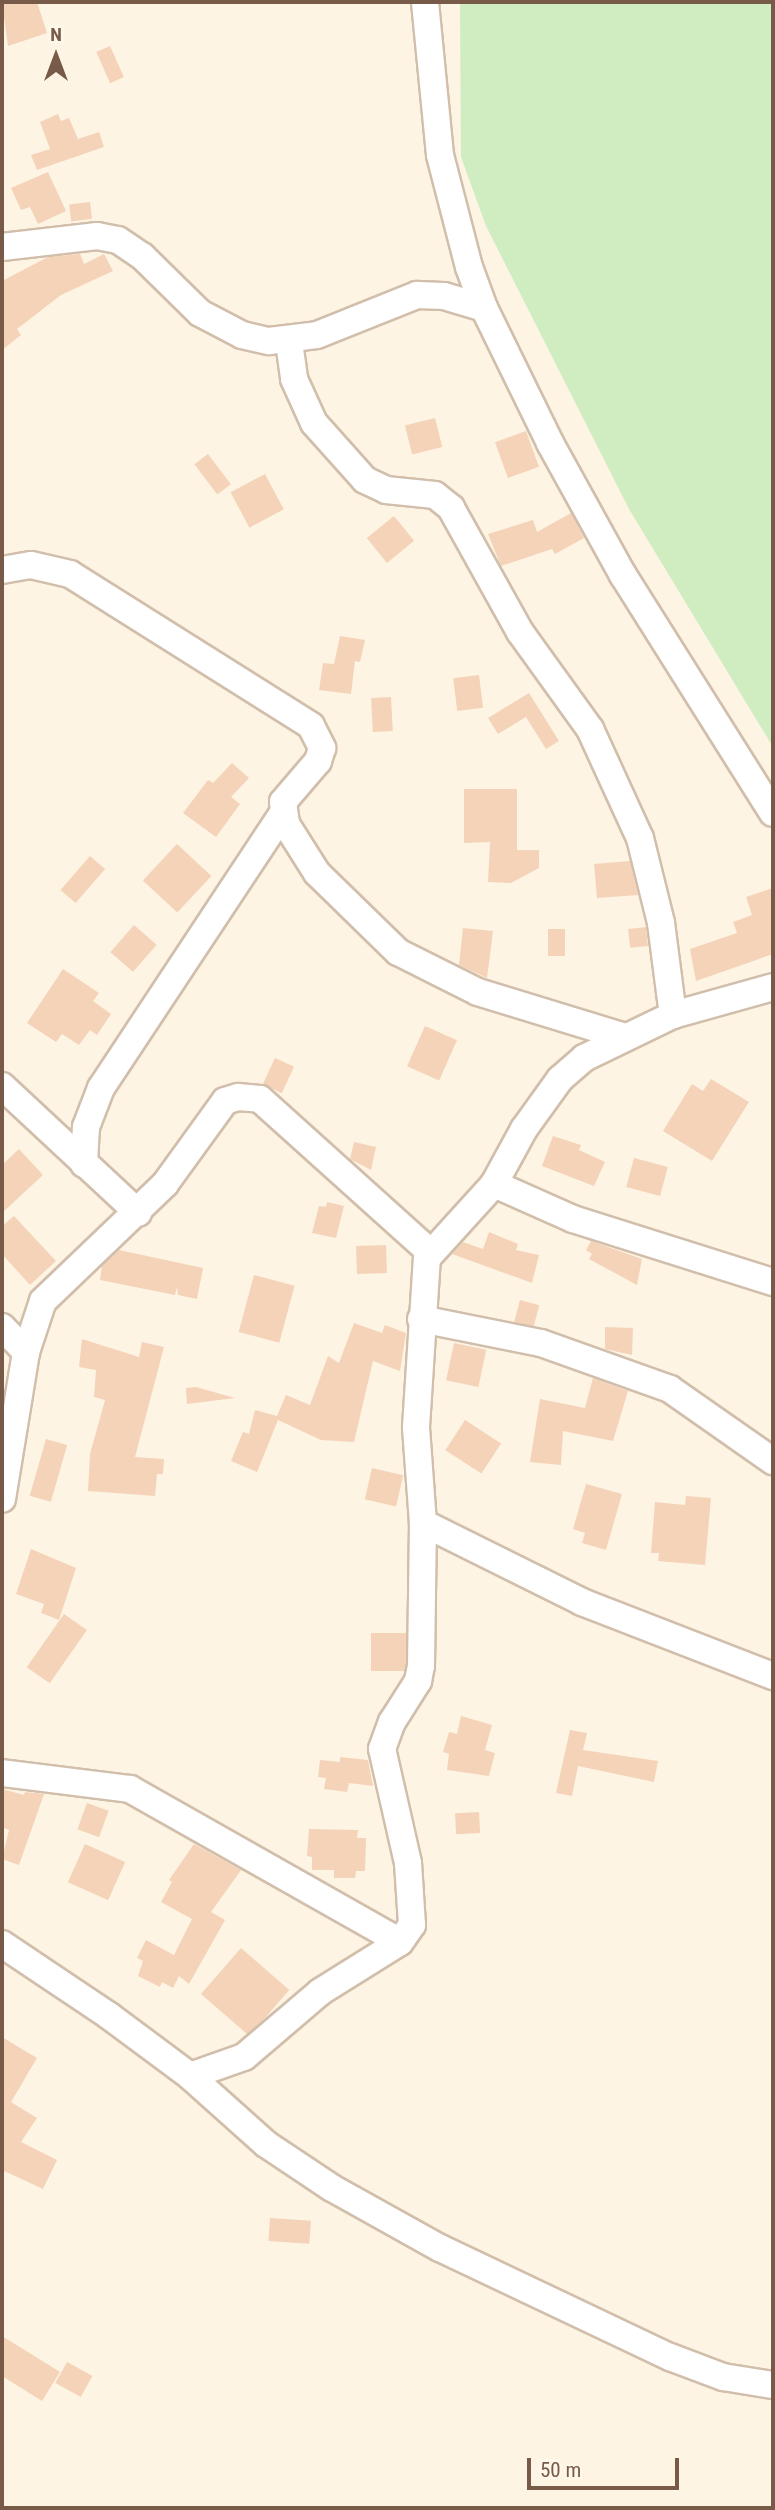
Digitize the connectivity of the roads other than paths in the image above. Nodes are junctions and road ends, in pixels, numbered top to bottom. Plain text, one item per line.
1 (425, 2) edge
2 (2, 221) edge
3 (2, 245) edge
4 (484, 308) junction
5 (289, 342) junction
6 (2, 570) edge
7 (283, 813) junction
8 (773, 813) edge
9 (773, 988) edge
10 (673, 1015) junction
11 (622, 1036) junction
12 (5, 1096) edge
13 (84, 1164) junction
14 (494, 1184) junction
15 (138, 1213) junction
16 (431, 1253) junction
17 (773, 1282) edge
18 (421, 1319) junction
19 (2, 1327) edge
20 (26, 1352) junction
21 (773, 1461) edge
22 (2, 1499) edge
23 (423, 1523) junction
24 (773, 1676) edge
25 (2, 1773) edge
26 (400, 1941) junction
27 (2, 1944) edge
28 (190, 2076) junction
29 (773, 2385) edge

1 - 4 street
2 - 3 street
3 - 5 street
4 - 5 street
4 - 8 street
5 - 10 street
6 - 7 street
7 - 11 street
7 - 13 street
9 - 10 street
10 - 11 street
11 - 14 street
12 - 13 street
13 - 15 street
14 - 16 street
14 - 17 street
15 - 16 street
15 - 20 street
16 - 18 street
18 - 21 street
18 - 23 street
19 - 20 street
20 - 22 street
23 - 24 street
23 - 26 street
25 - 26 street
26 - 28 street
27 - 28 street
28 - 29 street

